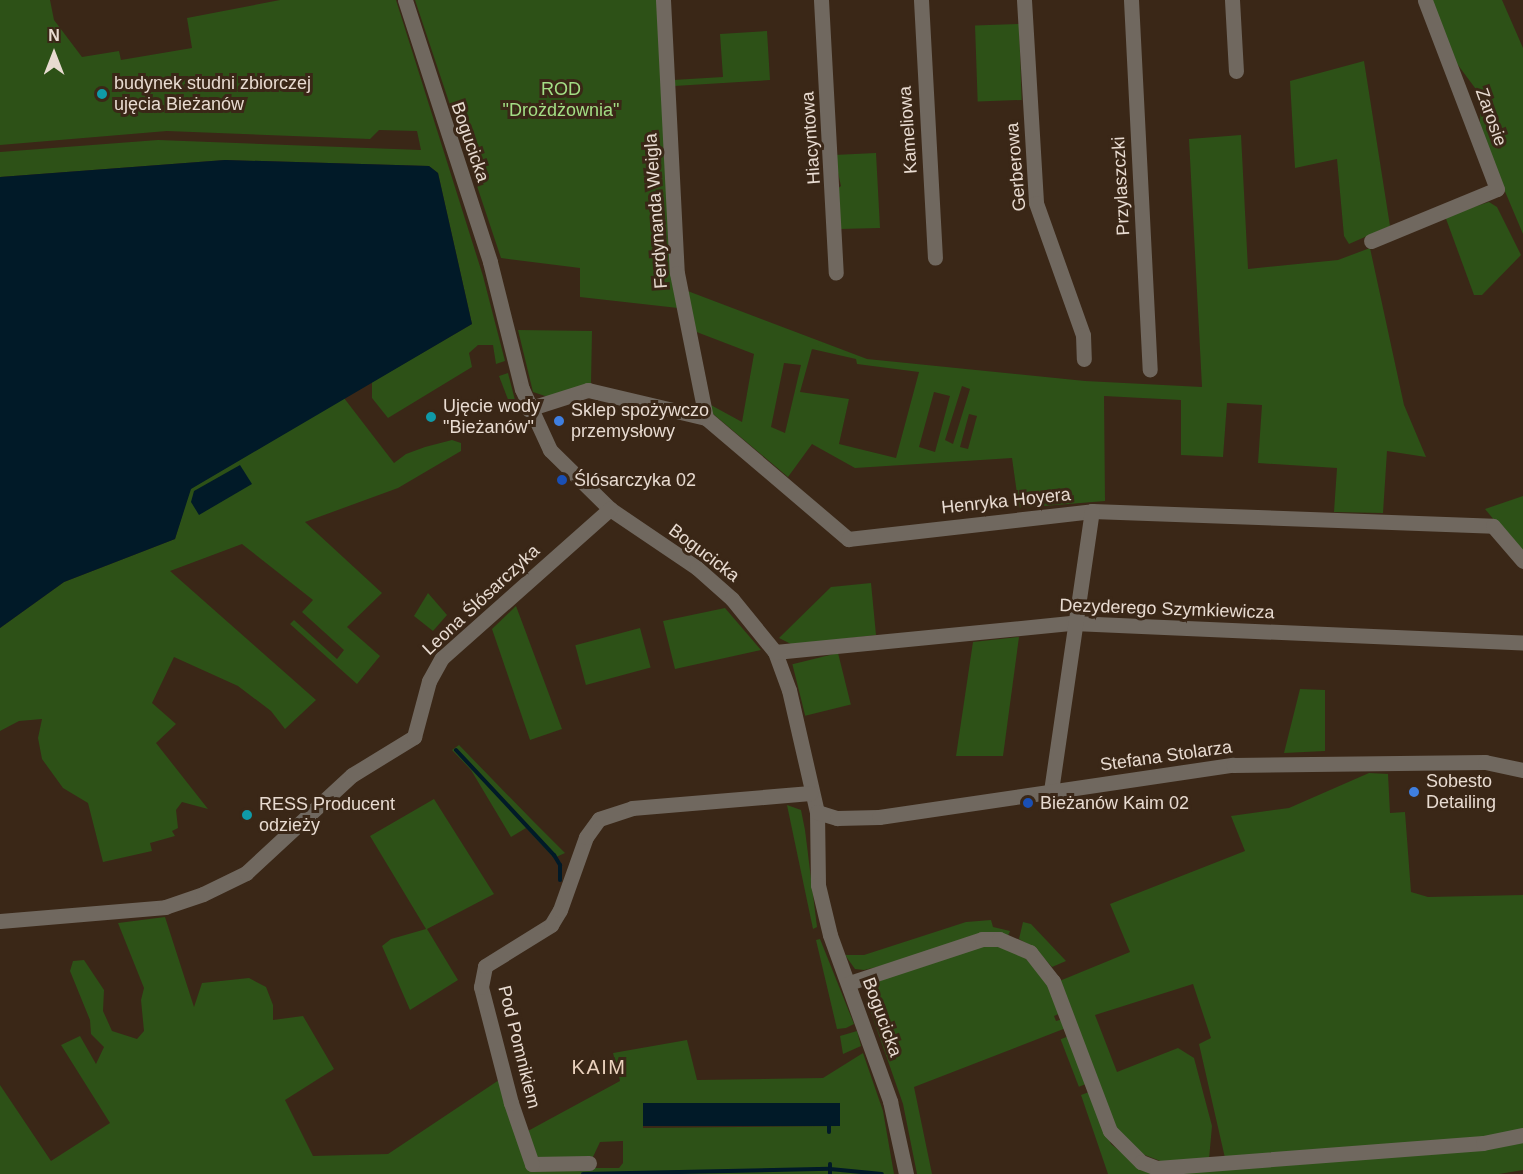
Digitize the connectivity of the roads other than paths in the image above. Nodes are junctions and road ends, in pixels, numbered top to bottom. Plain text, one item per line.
1 (405, 0) edge
2 (663, 0) edge
3 (821, 0) edge
4 (921, 0) edge
5 (1024, 0) edge
6 (1131, 0) edge
7 (1232, 0) edge
8 (1425, 0) edge
9 (1236, 71) dead end
10 (1371, 241) dead end
11 (935, 258) dead end
12 (836, 273) dead end
13 (1084, 359) dead end
14 (1150, 370) dead end
15 (528, 409) junction
16 (706, 418) junction
17 (610, 509) junction
18 (1092, 511) junction
19 (1523, 561) edge
20 (1072, 623) junction
21 (1523, 643) edge
22 (775, 652) junction
23 (1523, 770) edge
24 (1051, 791) junction
25 (810, 793) junction
26 (817, 812) junction
27 (0, 921) edge
28 (849, 983) junction
29 (1523, 1135) edge
30 (590, 1163) dead end
31 (906, 1174) edge

1 - 15 street, Bogucicka
2 - 16 street, Ferdynanda Weigla
3 - 12 street, Hiacyntowa
4 - 11 street, Kameliowa
5 - 13 street, Gerberowa
6 - 14 street, Przylaszczki
7 - 9 street
8 - 10 street, Zarosie
15 - 16 street, Henryka Hoyera
15 - 17 street, Bogucicka
16 - 18 street, Henryka Hoyera
17 - 22 street, Bogucicka
17 - 27 street, Leona Ślósarczyka
18 - 19 street, Henryka Hoyera
18 - 20 street
20 - 21 street, Dezyderego Szymkiewicza
20 - 22 street, Dezyderego Szymkiewicza
20 - 24 street
22 - 25 street, Bogucicka
23 - 24 street, Stefana Stolarza
24 - 26 street, Stefana Stolarza
25 - 26 street, Bogucicka
25 - 30 street, Pod Pomnikiem
26 - 28 street, Bogucicka
28 - 29 street
28 - 31 street, Bogucicka

